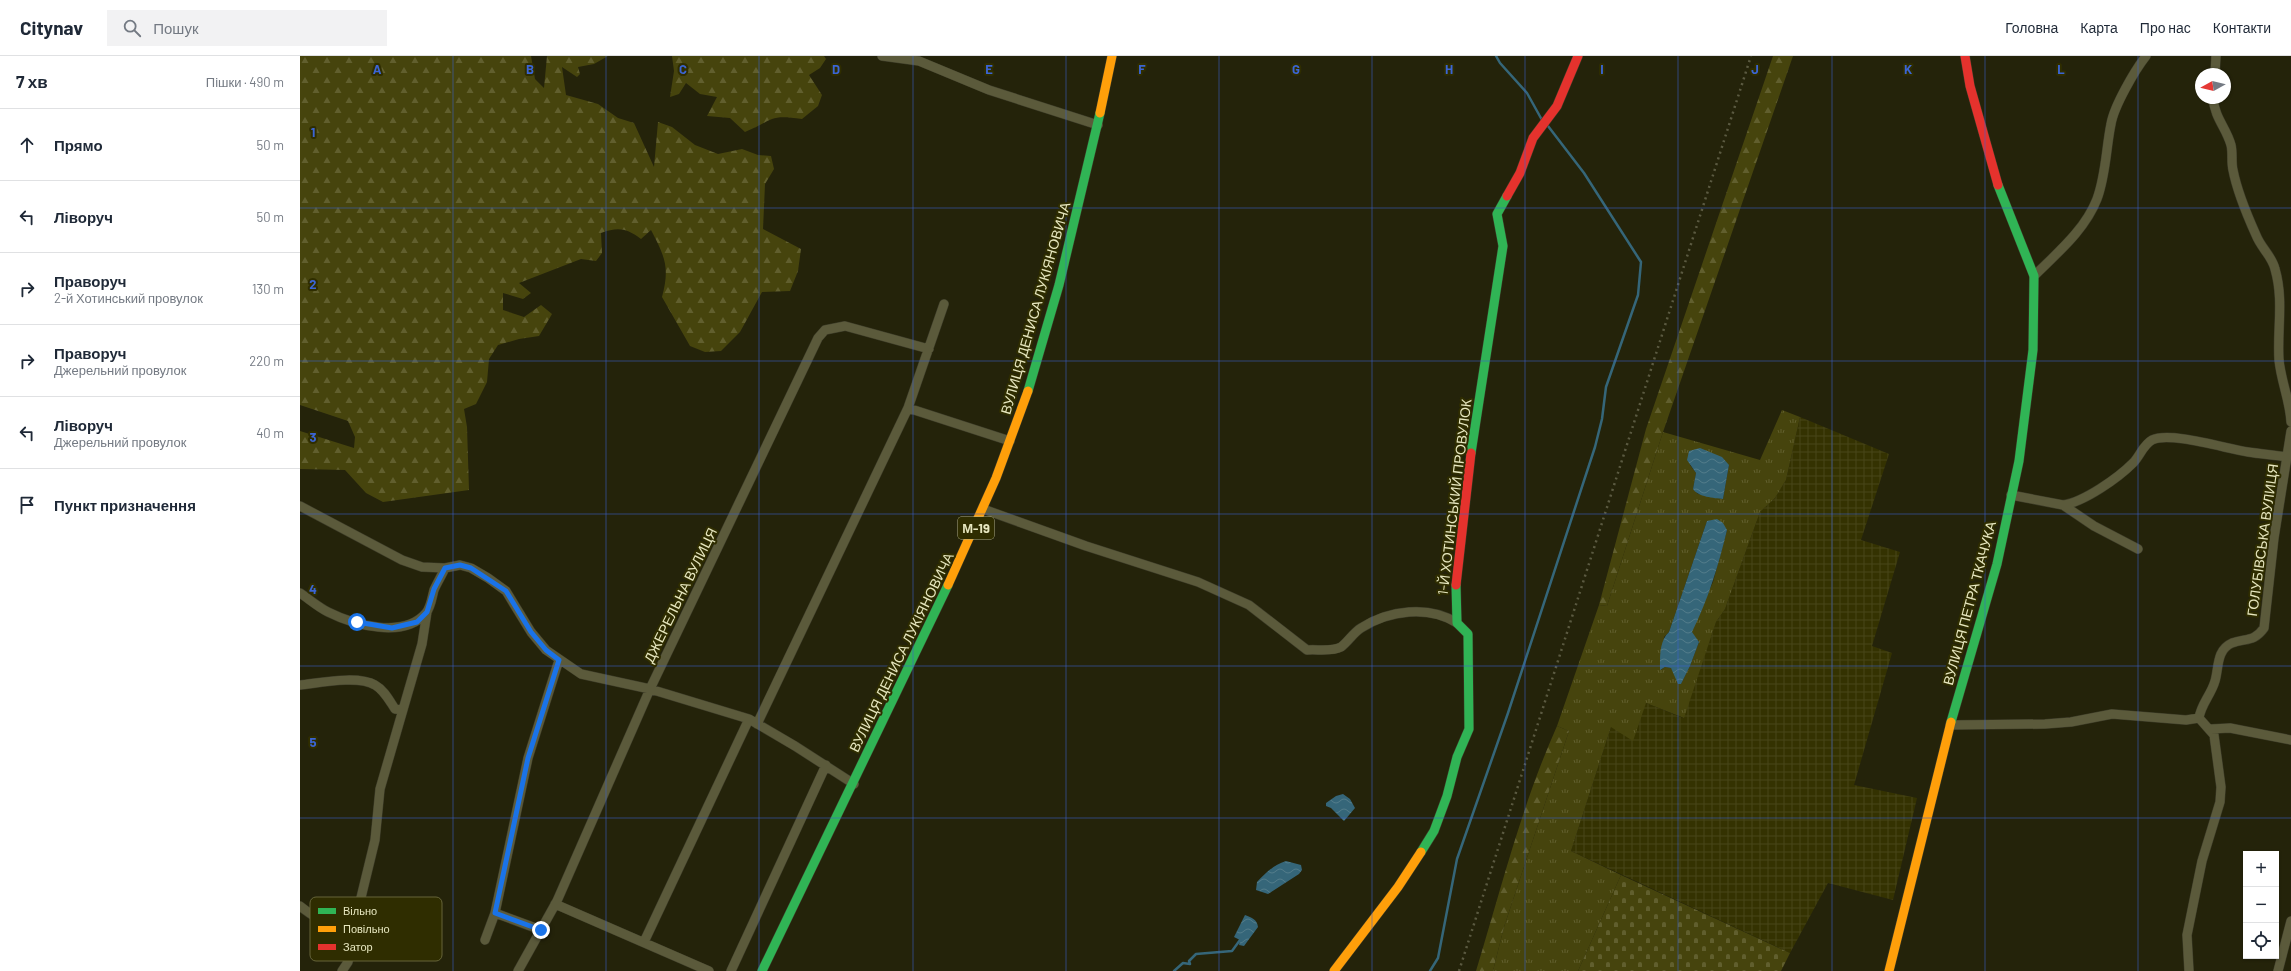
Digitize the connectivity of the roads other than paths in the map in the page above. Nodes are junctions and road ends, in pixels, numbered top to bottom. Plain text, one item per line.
1 (882, 56) edge
2 (1112, 56) edge
3 (1578, 56) edge
4 (1965, 56) edge
5 (2146, 56) edge
6 (2216, 56) edge
7 (2215, 68) edge
8 (2214, 104) edge
9 (1098, 125) junction
10 (2034, 276) junction
11 (944, 304) dead end
12 (930, 349) junction
13 (908, 408) junction
14 (2291, 422) edge
15 (2291, 430) edge
16 (1010, 441) junction
17 (2287, 457) junction
18 (2011, 495) junction
19 (2063, 504) junction
20 (300, 506) edge
21 (983, 509) junction
22 (2138, 549) dead end
23 (445, 568) junction
24 (300, 593) edge
25 (427, 612) junction
26 (1458, 623) junction
27 (559, 660) junction
28 (300, 685) edge
29 (650, 689) junction
30 (402, 710) junction
31 (2199, 718) junction
32 (753, 722) junction
33 (1950, 724) junction
34 (2211, 729) junction
35 (2291, 740) edge
36 (826, 765) junction
37 (854, 784) junction
38 (361, 897) edge
39 (555, 904) junction
40 (300, 906) edge
41 (495, 913) junction
42 (310, 914) edge
43 (2291, 920) edge
44 (541, 930) junction
45 (485, 940) dead end
46 (644, 942) junction
47 (348, 961) edge
48 (342, 971) edge
49 (518, 971) edge
50 (709, 971) edge
51 (731, 971) edge
52 (762, 971) edge
53 (1334, 971) edge
54 (1889, 971) edge
55 (2189, 971) edge
56 (2278, 971) edge

1 - 9 street
2 - 9 main road, ВУЛИЦЯ ДЕНИСА ЛУКІЯНОВИЧА / М-19
3 - 26 main road, 1-Й ХОТИНСЬКИЙ ПРОВУЛОК
4 - 10 main road, ВУЛИЦЯ ПЕТРА ТКАЧУКА
5 - 10 street
6 - 7 street
8 - 14 street
9 - 16 main road, ВУЛИЦЯ ДЕНИСА ЛУКІЯНОВИЧА / М-19
10 - 18 main road, ВУЛИЦЯ ПЕТРА ТКАЧУКА
11 - 12 street
12 - 13 street
12 - 29 street, ДЖЕРЕЛЬНА ВУЛИЦЯ
13 - 16 street
13 - 32 street
15 - 17 street, ГОЛУБІВСЬКА ВУЛИЦЯ
16 - 21 main road, ВУЛИЦЯ ДЕНИСА ЛУКІЯНОВИЧА / М-19
17 - 19 street
17 - 31 street, ГОЛУБІВСЬКА ВУЛИЦЯ
18 - 19 street
18 - 33 main road, ВУЛИЦЯ ПЕТРА ТКАЧУКА
19 - 22 street
20 - 23 street
21 - 26 street
21 - 37 main road, ВУЛИЦЯ ДЕНИСА ЛУКІЯНОВИЧА / М-19
23 - 25 street
23 - 27 street
24 - 25 street
25 - 30 street
26 - 53 main road, 1-Й ХОТИНСЬКИЙ ПРОВУЛОК
27 - 29 street
27 - 41 street
28 - 30 street
29 - 32 street
29 - 39 street, ДЖЕРЕЛЬНА ВУЛИЦЯ
30 - 38 street
31 - 33 street
31 - 34 street
32 - 36 street
32 - 46 street
33 - 54 main road, ВУЛИЦЯ ПЕТРА ТКАЧУКА
34 - 35 street
34 - 55 street
36 - 37 street
36 - 51 street
37 - 52 main road, ВУЛИЦЯ ДЕНИСА ЛУКІЯНОВИЧА / М-19
39 - 44 street, ДЖЕРЕЛЬНА ВУЛИЦЯ
39 - 46 street
40 - 42 street
41 - 44 street
41 - 45 street
43 - 56 street
44 - 49 street, ДЖЕРЕЛЬНА ВУЛИЦЯ
46 - 50 street
47 - 48 street

